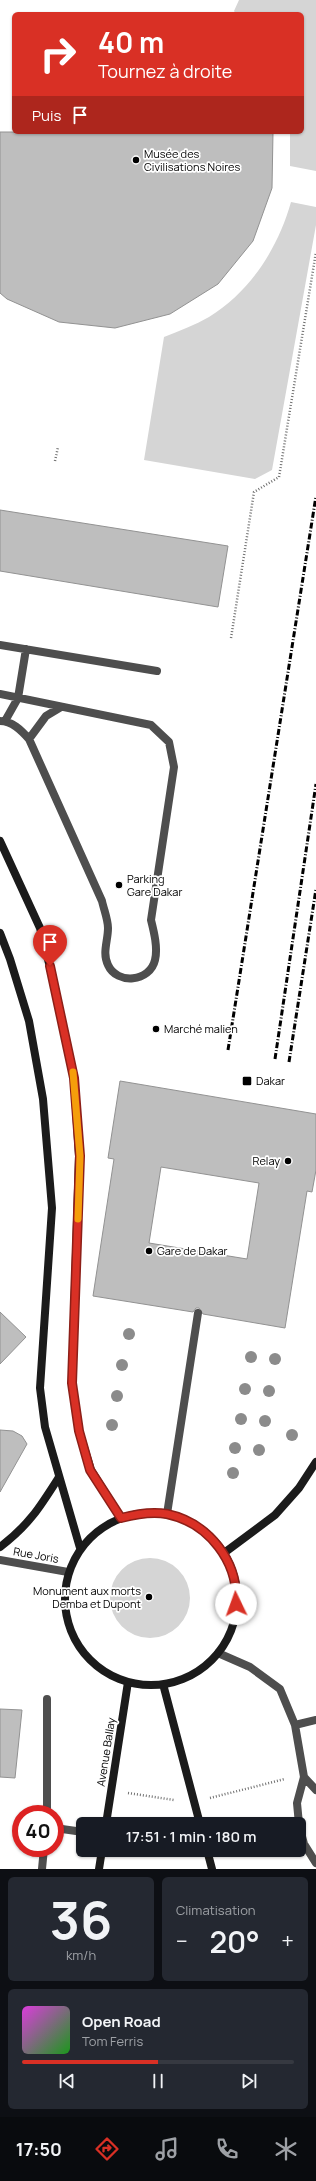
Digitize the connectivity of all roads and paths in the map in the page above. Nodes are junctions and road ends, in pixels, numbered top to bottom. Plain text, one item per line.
1 (316, 252) edge
2 (58, 447) dead end
3 (55, 461) dead end
4 (231, 638) dead end
5 (0, 645) edge
6 (26, 649) junction
7 (157, 671) dead end
8 (0, 694) edge
9 (18, 698) junction
10 (61, 707) junction
11 (3, 721) edge
12 (29, 739) junction
13 (0, 841) edge
14 (0, 933) edge
15 (198, 1313) dead end
16 (316, 1462) edge
17 (60, 1477) junction
18 (167, 1514) junction
19 (121, 1518) junction
20 (0, 1547) edge
21 (80, 1548) junction
22 (224, 1554) junction
23 (0, 1560) edge
24 (68, 1572) junction
25 (218, 1653) junction
26 (128, 1682) junction
27 (163, 1684) junction
28 (47, 1699) dead end
29 (316, 1720) edge
30 (295, 1726) junction
31 (304, 1777) junction
32 (316, 1790) edge
33 (47, 1805) edge
34 (107, 1817) edge
35 (198, 1817) edge
36 (299, 1817) edge
37 (64, 1829) edge
38 (76, 1831) edge
39 (306, 1847) edge
40 (43, 1857) edge
41 (101, 1857) edge
42 (209, 1857) edge
43 (316, 1863) edge
44 (42, 1869) edge
45 (99, 1869) edge
46 (212, 1869) edge

1 - 4 path
2 - 3 path
5 - 6 street
6 - 7 street
6 - 9 street
8 - 9 street
9 - 10 street
9 - 11 street
10 - 12 street
10 - 12 street
11 - 12 street
13 - 19 street
14 - 17 street
15 - 18 street
16 - 22 street
17 - 20 street
17 - 21 street
18 - 19 street
18 - 22 street
19 - 21 street
21 - 24 street
22 - 25 street
23 - 24 street, Rue Joris
24 - 26 street
25 - 27 street
25 - 30 street
26 - 27 street
26 - 34 street, Avenue Ballay
27 - 35 street
28 - 33 street
29 - 30 street
30 - 31 street
31 - 32 street
31 - 36 street
37 - 38 street
39 - 43 street
40 - 44 street
41 - 45 street
42 - 46 street

